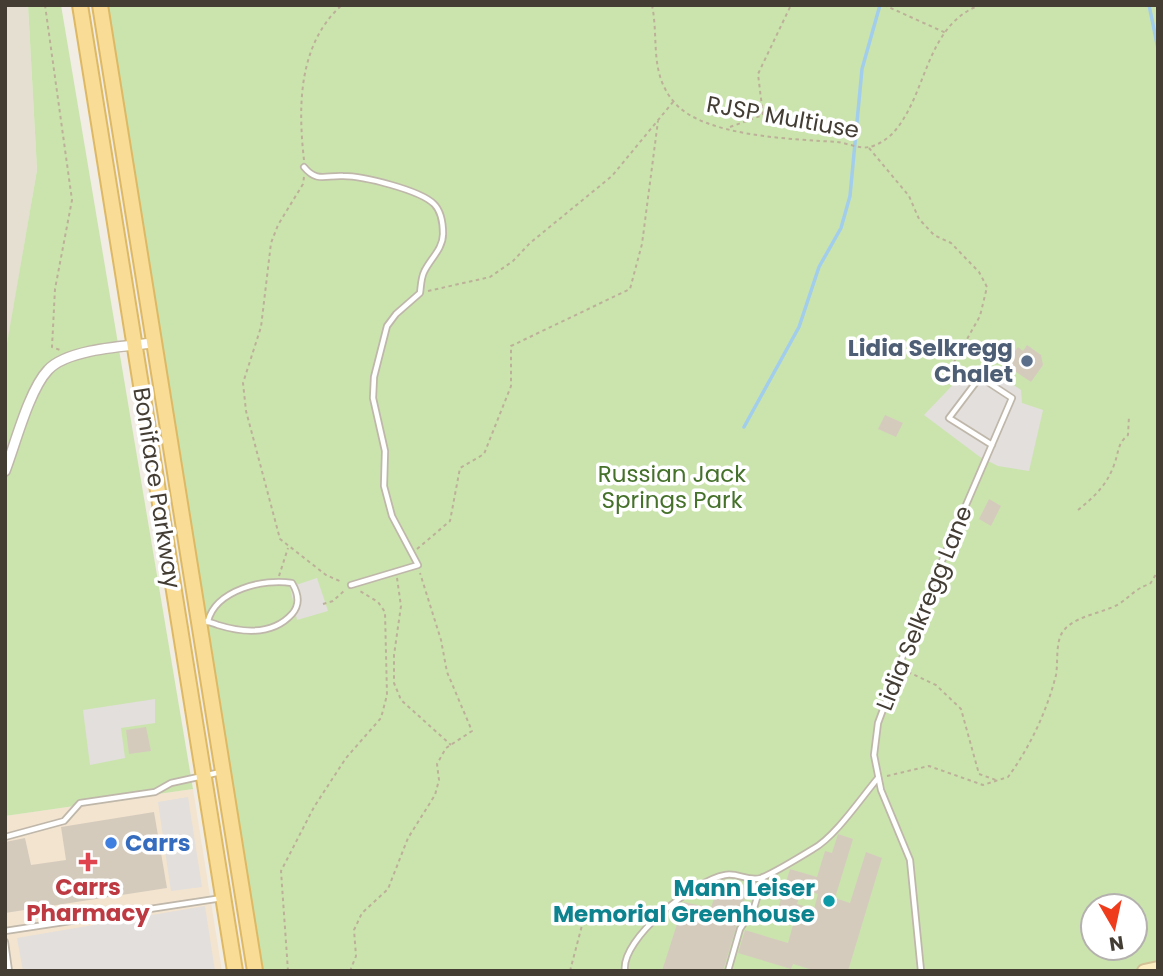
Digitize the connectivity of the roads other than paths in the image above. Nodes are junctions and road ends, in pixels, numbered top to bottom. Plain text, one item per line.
1 (79, 5) edge
2 (100, 5) edge
3 (304, 167) road end
4 (153, 343) junction
5 (134, 345) junction
6 (992, 445) junction
7 (5, 471) edge
8 (351, 585) road end
9 (203, 622) junction
10 (222, 772) junction
11 (203, 774) junction
12 (878, 778) junction
13 (5, 837) edge
14 (763, 877) junction
15 (223, 897) junction
16 (5, 931) edge
17 (5, 942) edge
18 (1158, 968) edge
19 (9, 971) edge
20 (235, 971) edge
21 (255, 971) edge
22 (625, 971) edge
23 (728, 971) edge
24 (920, 971) edge
25 (1144, 971) edge

1 - 5 main road, Boniface Parkway
2 - 4 main road, Boniface Parkway
3 - 8 lane
4 - 5 street
4 - 9 main road, Boniface Parkway
5 - 7 street
5 - 11 main road, Boniface Parkway
6 - 6 lane, Lidia Selkregg Lane
6 - 12 lane, Lidia Selkregg Lane
9 - 9 lane
9 - 10 main road, Boniface Parkway
10 - 11 lane
10 - 21 main road, Boniface Parkway
11 - 13 lane
11 - 15 main road, Boniface Parkway
12 - 14 lane
12 - 24 lane, Lidia Selkregg Lane
14 - 22 lane
14 - 23 lane
15 - 16 lane
15 - 20 main road, Boniface Parkway
17 - 19 lane
18 - 25 main road

